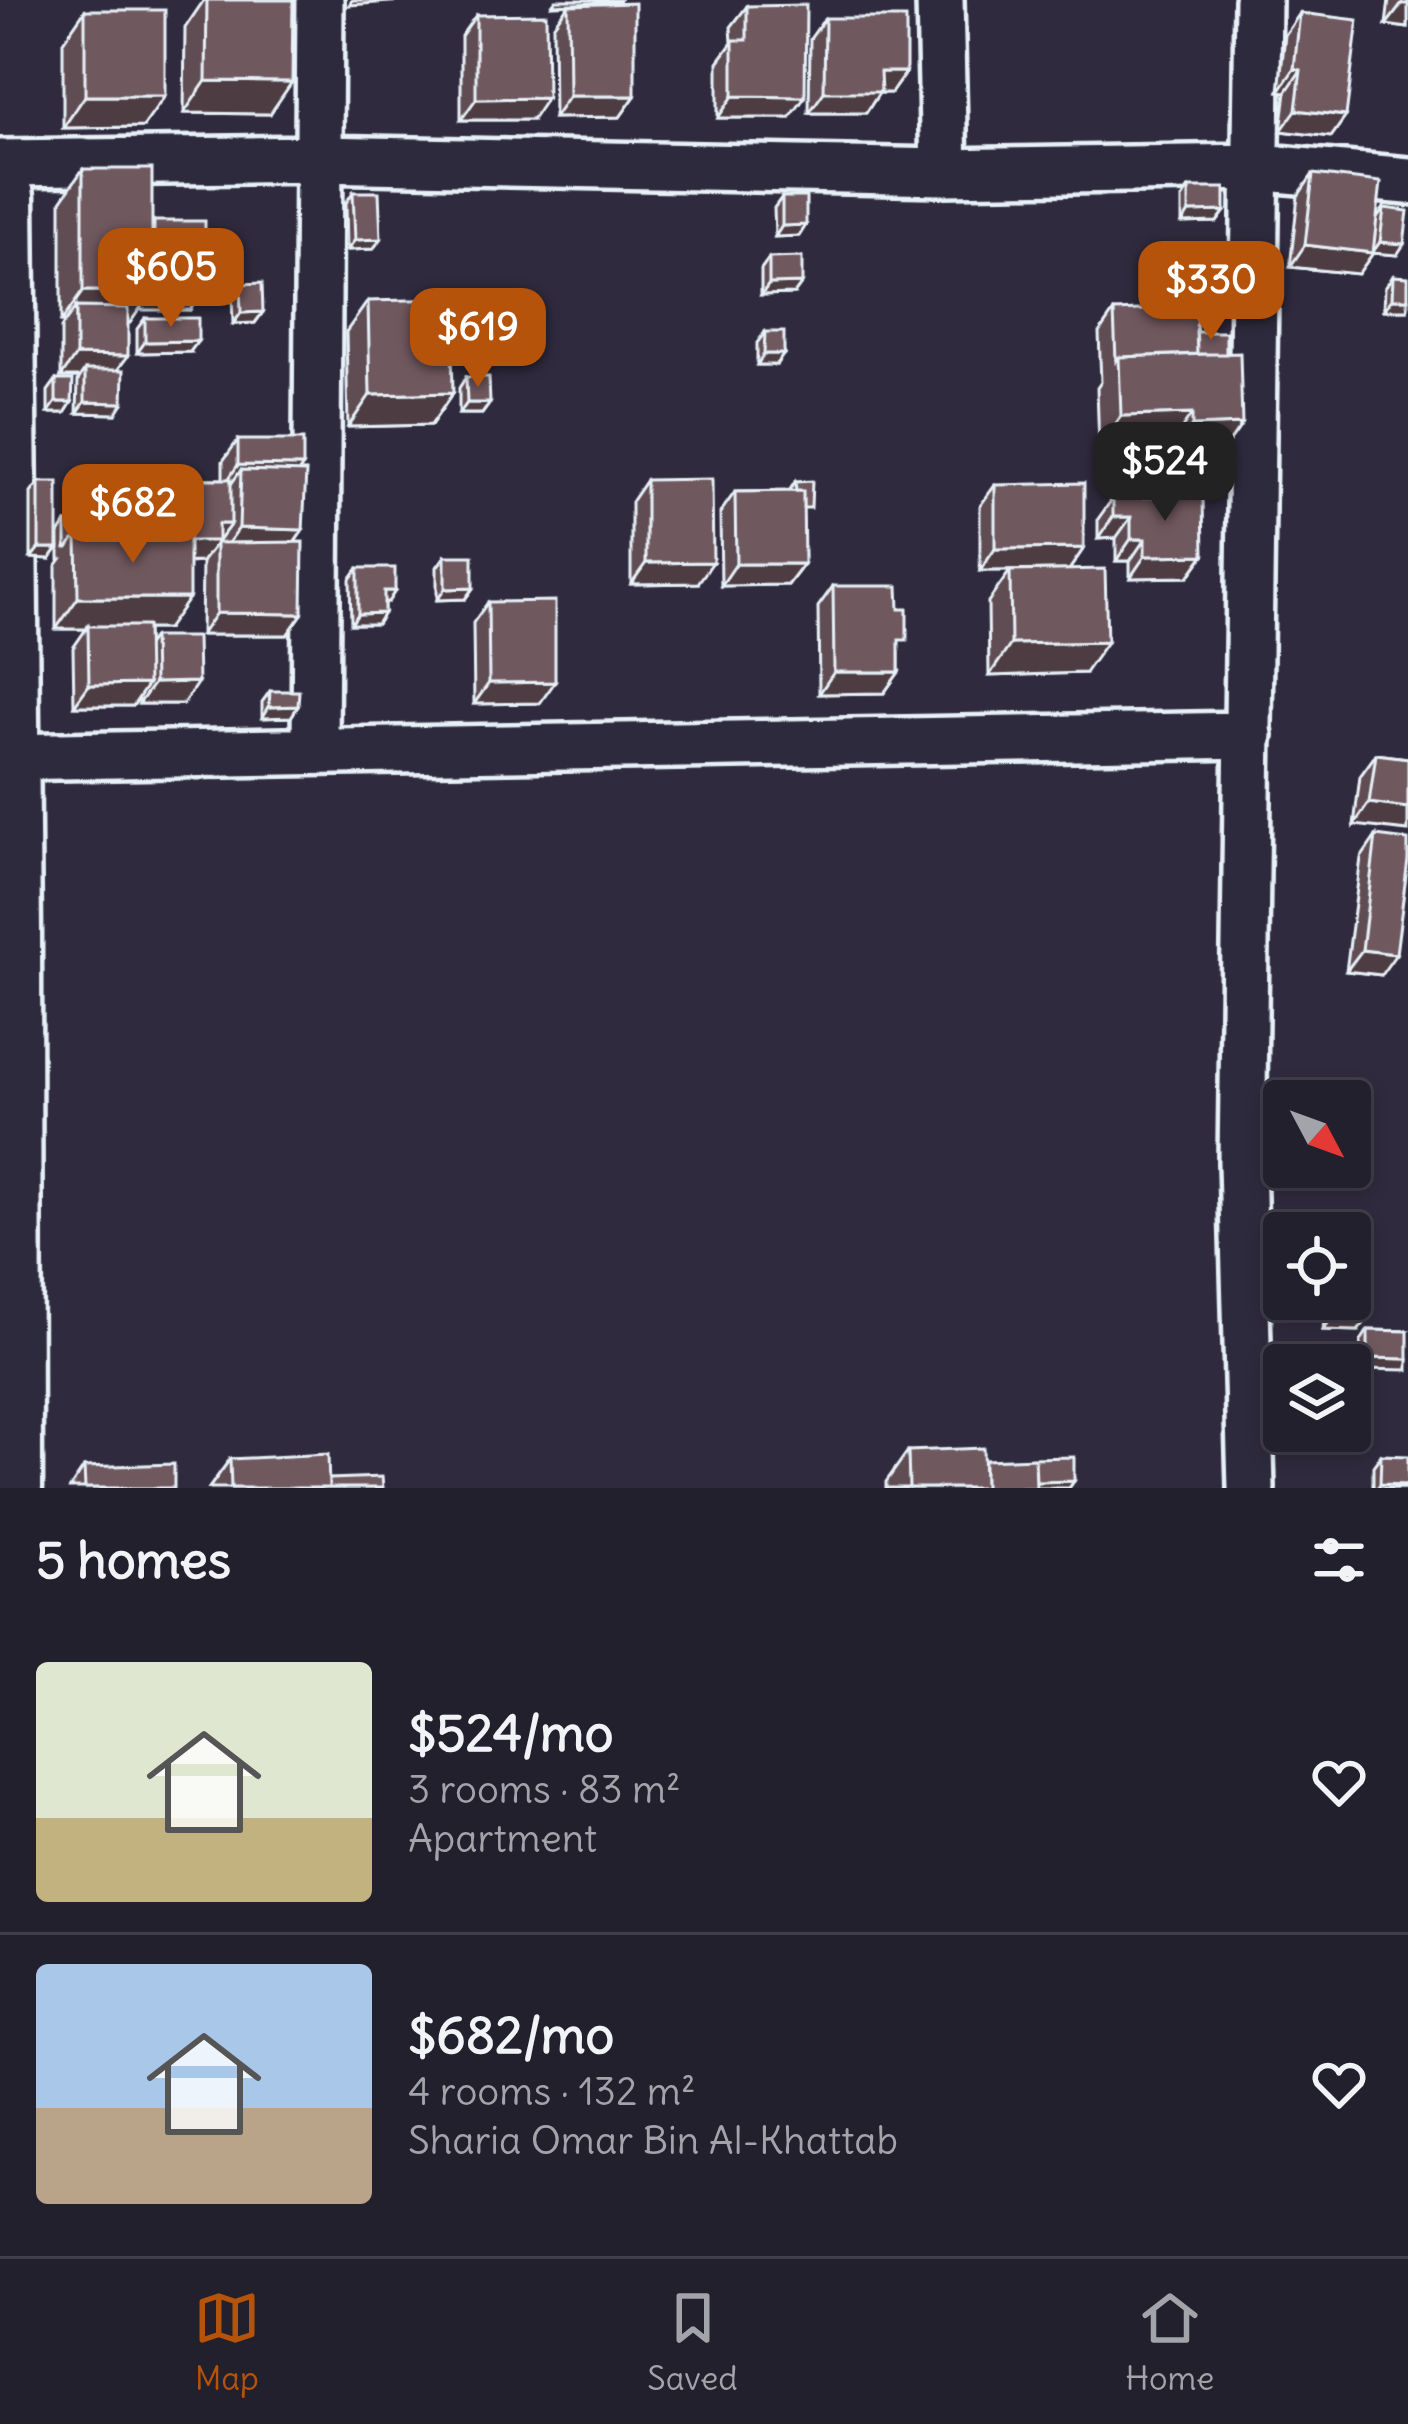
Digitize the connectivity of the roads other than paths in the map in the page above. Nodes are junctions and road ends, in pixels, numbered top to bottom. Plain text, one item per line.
1 (320, 0) edge
2 (940, 0) edge
3 (1258, 0) edge
4 (319, 159) junction
5 (0, 163) edge
6 (1256, 167) junction
7 (944, 172) junction
8 (1408, 181) edge
9 (0, 196) edge
10 (1, 270) edge
11 (1249, 735) junction
12 (315, 751) junction
13 (3, 757) junction
14 (4, 933) edge
15 (8, 1488) edge
16 (1251, 1488) edge

1 - 4 street
2 - 7 street
3 - 6 street
4 - 5 street
4 - 7 street
4 - 12 street
6 - 7 street
6 - 8 street
6 - 11 street
9 - 10 street
10 - 13 street
11 - 12 street
11 - 16 street
12 - 13 street
13 - 14 street
14 - 15 street

